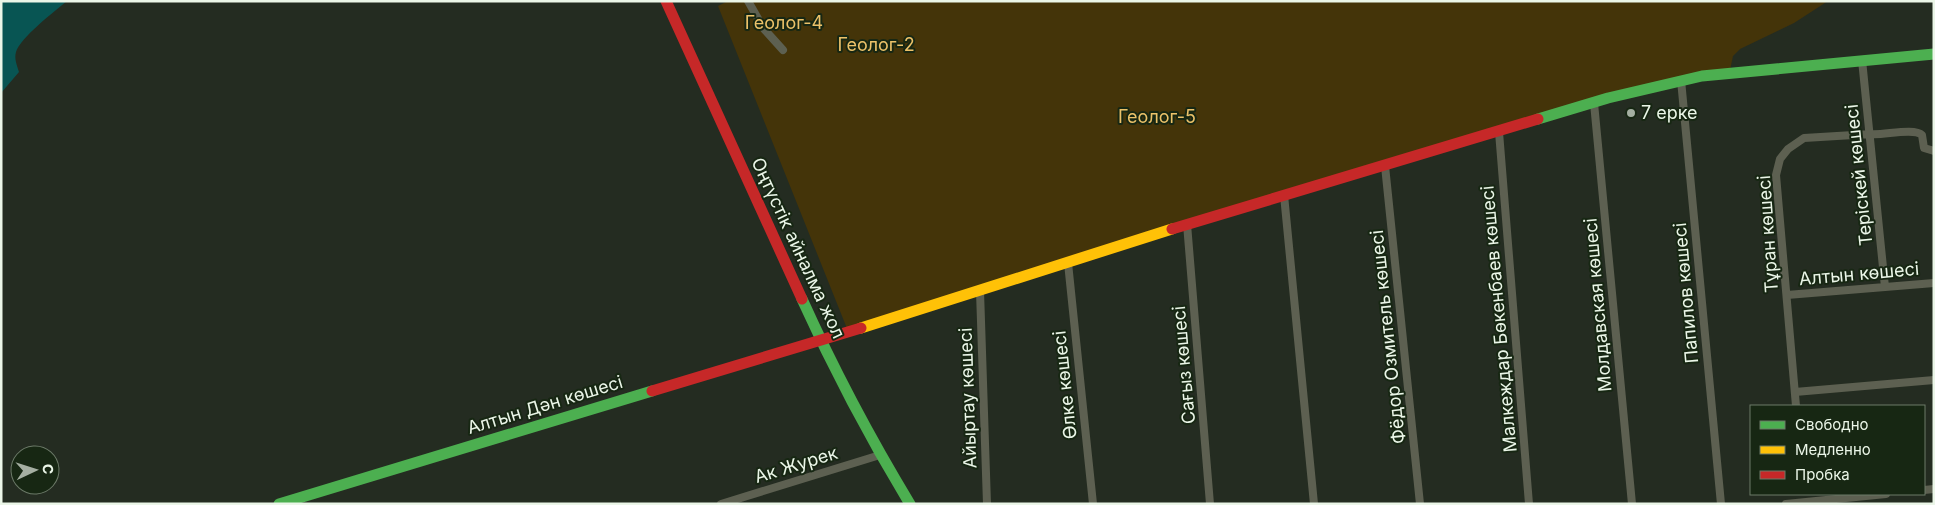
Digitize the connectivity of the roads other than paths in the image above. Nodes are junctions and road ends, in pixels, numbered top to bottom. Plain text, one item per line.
1 (748, 1) edge
2 (667, 2) edge
3 (783, 50) dead end
4 (1934, 54) edge
5 (1862, 60) junction
6 (1681, 80) junction
7 (1594, 103) junction
8 (1499, 132) junction
9 (1870, 134) junction
10 (1934, 151) edge
11 (1386, 166) junction
12 (1284, 195) junction
13 (1187, 224) junction
14 (1068, 263) junction
15 (1934, 283) edge
16 (1885, 287) junction
17 (980, 291) junction
18 (1787, 295) junction
19 (821, 340) junction
20 (1934, 380) edge
21 (1795, 392) junction
22 (1796, 405) edge
23 (880, 455) junction
24 (1877, 495) edge
25 (1802, 503) edge
26 (279, 504) edge
27 (721, 504) edge
28 (910, 504) edge
29 (987, 504) edge
30 (1093, 504) edge
31 (1210, 504) edge
32 (1314, 504) edge
33 (1420, 504) edge
34 (1529, 504) edge
35 (1632, 504) edge
36 (1721, 504) edge
37 (1786, 504) edge

1 - 3 street
2 - 19 main road, Оңтүстік айналма жол
4 - 5 main road, Алтын Дән көшесі
5 - 6 main road, Алтын Дән көшесі
5 - 9 street, Теріскей көшесі
6 - 7 main road, Алтын Дән көшесі
6 - 36 street, Папилов көшесі
7 - 8 main road, Алтын Дән көшесі
7 - 35 street, Молдавская көшесі
8 - 11 main road, Алтын Дән көшесі
8 - 34 street, Малкеждар Бөкенбаев көшесі
9 - 10 street, Тұран көшесі
9 - 16 street, Теріскей көшесі
9 - 18 street, Тұран көшесі
11 - 12 main road, Алтын Дән көшесі
11 - 33 street, Фёдор Озмитель көшесі
12 - 13 main road, Алтын Дән көшесі
12 - 32 street
13 - 14 main road, Алтын Дән көшесі
13 - 31 street, Сағыз көшесі
14 - 17 main road, Алтын Дән көшесі
14 - 30 street, Өлке көшесі
15 - 16 street, Алтын көшесі
16 - 18 street, Алтын көшесі
17 - 19 main road, Алтын Дән көшесі
17 - 29 street, Айыртау көшесі
18 - 21 street, Тұран көшесі
19 - 23 main road, Оңтүстік айналма жол
19 - 26 main road, Алтын Дән көшесі
20 - 21 street
21 - 22 street, Тұран көшесі
23 - 27 street, Ак Журек
23 - 28 main road, Оңтүстік айналма жол
24 - 25 street
25 - 37 street

